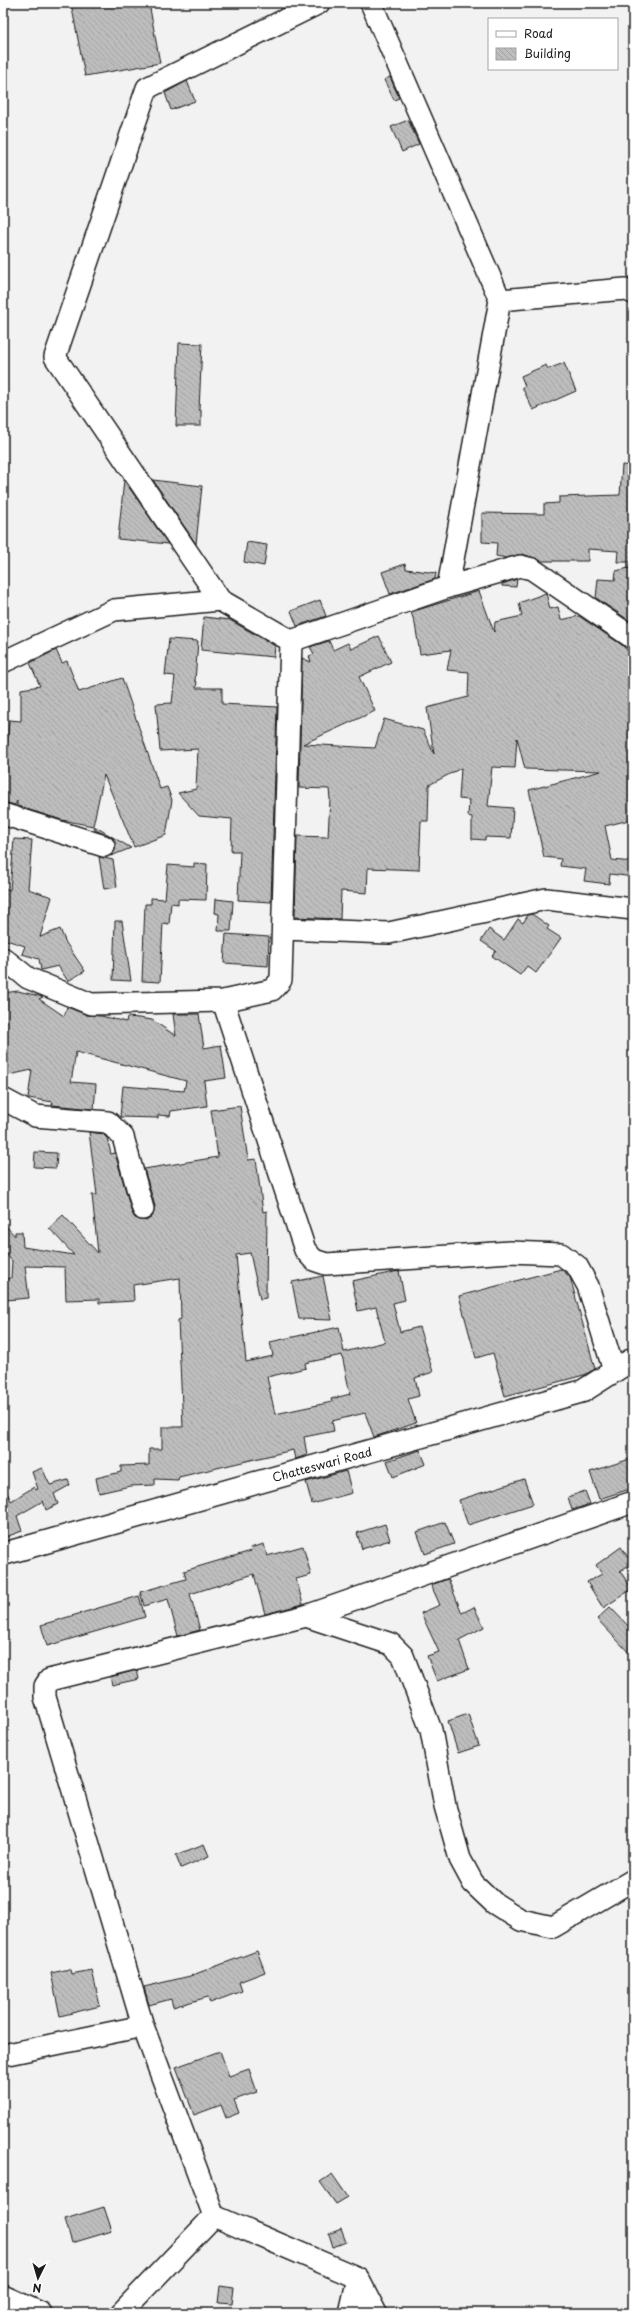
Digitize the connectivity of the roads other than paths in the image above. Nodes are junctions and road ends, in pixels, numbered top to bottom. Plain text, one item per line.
1 (319, 3) edge
2 (371, 3) edge
3 (633, 293) edge
4 (500, 300) junction
5 (448, 587) junction
6 (220, 600) junction
7 (633, 638) edge
8 (291, 641) junction
9 (3, 662) edge
10 (3, 814) edge
11 (104, 846) dead end
12 (633, 909) edge
13 (283, 929) junction
14 (3, 958) edge
15 (222, 1001) junction
16 (3, 1099) edge
17 (143, 1209) dead end
18 (633, 1359) edge
19 (614, 1371) junction
20 (633, 1502) edge
21 (3, 1554) edge
22 (306, 1616) junction
23 (633, 1880) edge
24 (143, 2026) junction
25 (3, 2055) edge
26 (214, 2216) junction
27 (358, 2278) junction
28 (3, 2296) edge
29 (41, 2313) edge
30 (121, 2313) edge
31 (350, 2313) edge
32 (376, 2313) edge

1 - 6 street
2 - 4 street
3 - 4 street
4 - 5 street
5 - 7 street
5 - 8 street
6 - 8 street
6 - 9 street
8 - 13 street
10 - 11 street
12 - 13 street
13 - 15 street
14 - 15 street
15 - 19 street
16 - 17 street
18 - 19 main road, Chatteswari Road
19 - 21 main road, Chatteswari Road
20 - 22 street
22 - 23 street
22 - 24 street
24 - 25 street
24 - 26 street
26 - 27 street
26 - 30 street
27 - 31 street
27 - 32 street
28 - 29 street

